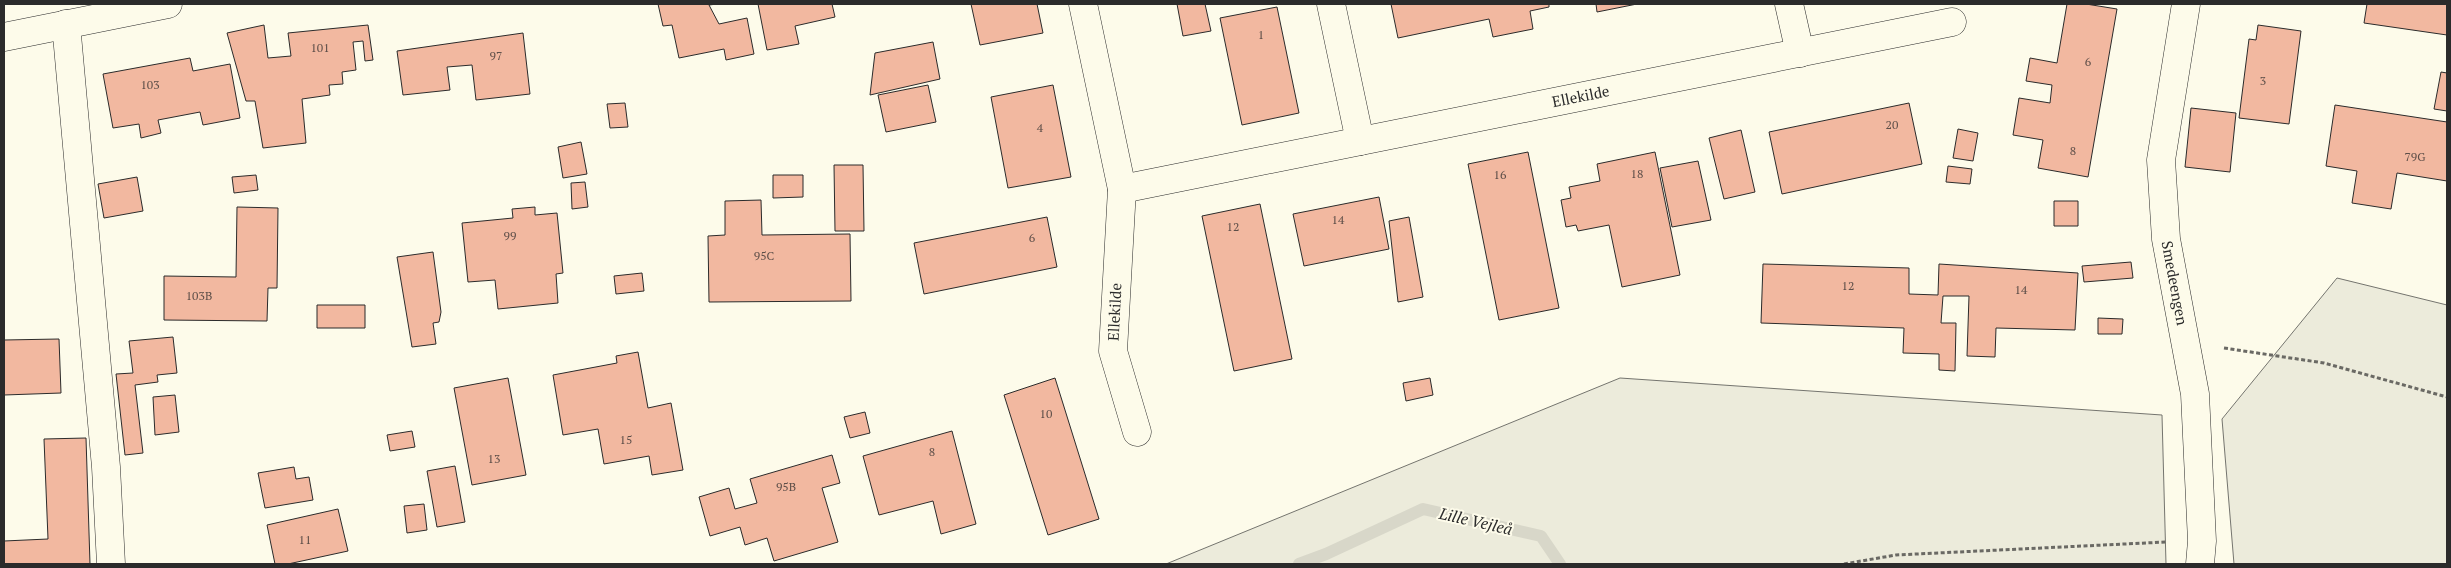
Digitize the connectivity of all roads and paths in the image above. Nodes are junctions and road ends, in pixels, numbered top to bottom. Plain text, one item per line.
1 (168, 4) edge
2 (1083, 4) edge
3 (1331, 4) edge
4 (1789, 4) edge
5 (2186, 4) edge
6 (1952, 22) dead end
7 (66, 24) junction
8 (4, 37) edge
9 (1800, 53) junction
10 (1360, 141) junction
11 (1122, 189) junction
12 (2185, 342) junction
13 (2447, 397) edge
14 (1137, 432) dead end
15 (2201, 552) edge
16 (111, 564) edge
17 (1844, 564) edge

1 - 7 street
2 - 11 street, Ellekilde
3 - 10 street
4 - 9 street
5 - 12 street, Smedeengen
6 - 9 street, Ellekilde
7 - 8 street
7 - 16 street
9 - 10 street, Ellekilde
10 - 11 street, Ellekilde
11 - 14 street, Ellekilde
12 - 13 path
12 - 15 street, Smedeengen
15 - 17 path

